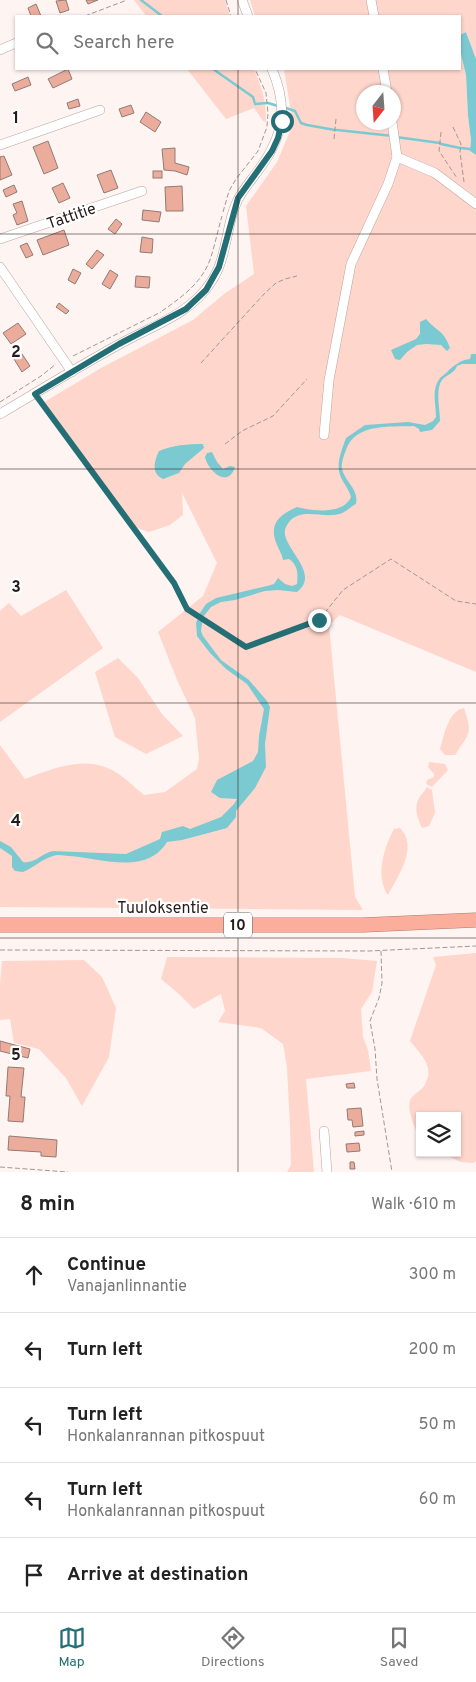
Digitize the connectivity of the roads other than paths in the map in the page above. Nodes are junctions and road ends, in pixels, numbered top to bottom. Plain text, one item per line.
1 (242, 0) edge
2 (371, 0) edge
3 (248, 15) edge
4 (374, 15) edge
5 (15, 43) edge
6 (0, 50) edge
7 (272, 70) edge
8 (383, 70) edge
9 (386, 85) edge
10 (100, 110) dead end
11 (393, 130) edge
12 (0, 145) edge
13 (397, 157) junction
14 (142, 192) dead end
15 (476, 204) edge
16 (0, 239) edge
17 (0, 267) edge
18 (72, 372) junction
19 (0, 414) edge
20 (324, 435) dead end
21 (476, 920) edge
22 (0, 925) edge
23 (324, 1131) dead end
24 (327, 1172) edge

1 - 3 street
2 - 4 street
5 - 6 street
7 - 18 street
8 - 9 street
10 - 12 street
11 - 13 street
13 - 15 street
13 - 20 street
14 - 16 street, Tattitie
17 - 18 street
18 - 19 street
21 - 22 highway, Tuuloksentie / 10
23 - 24 street

